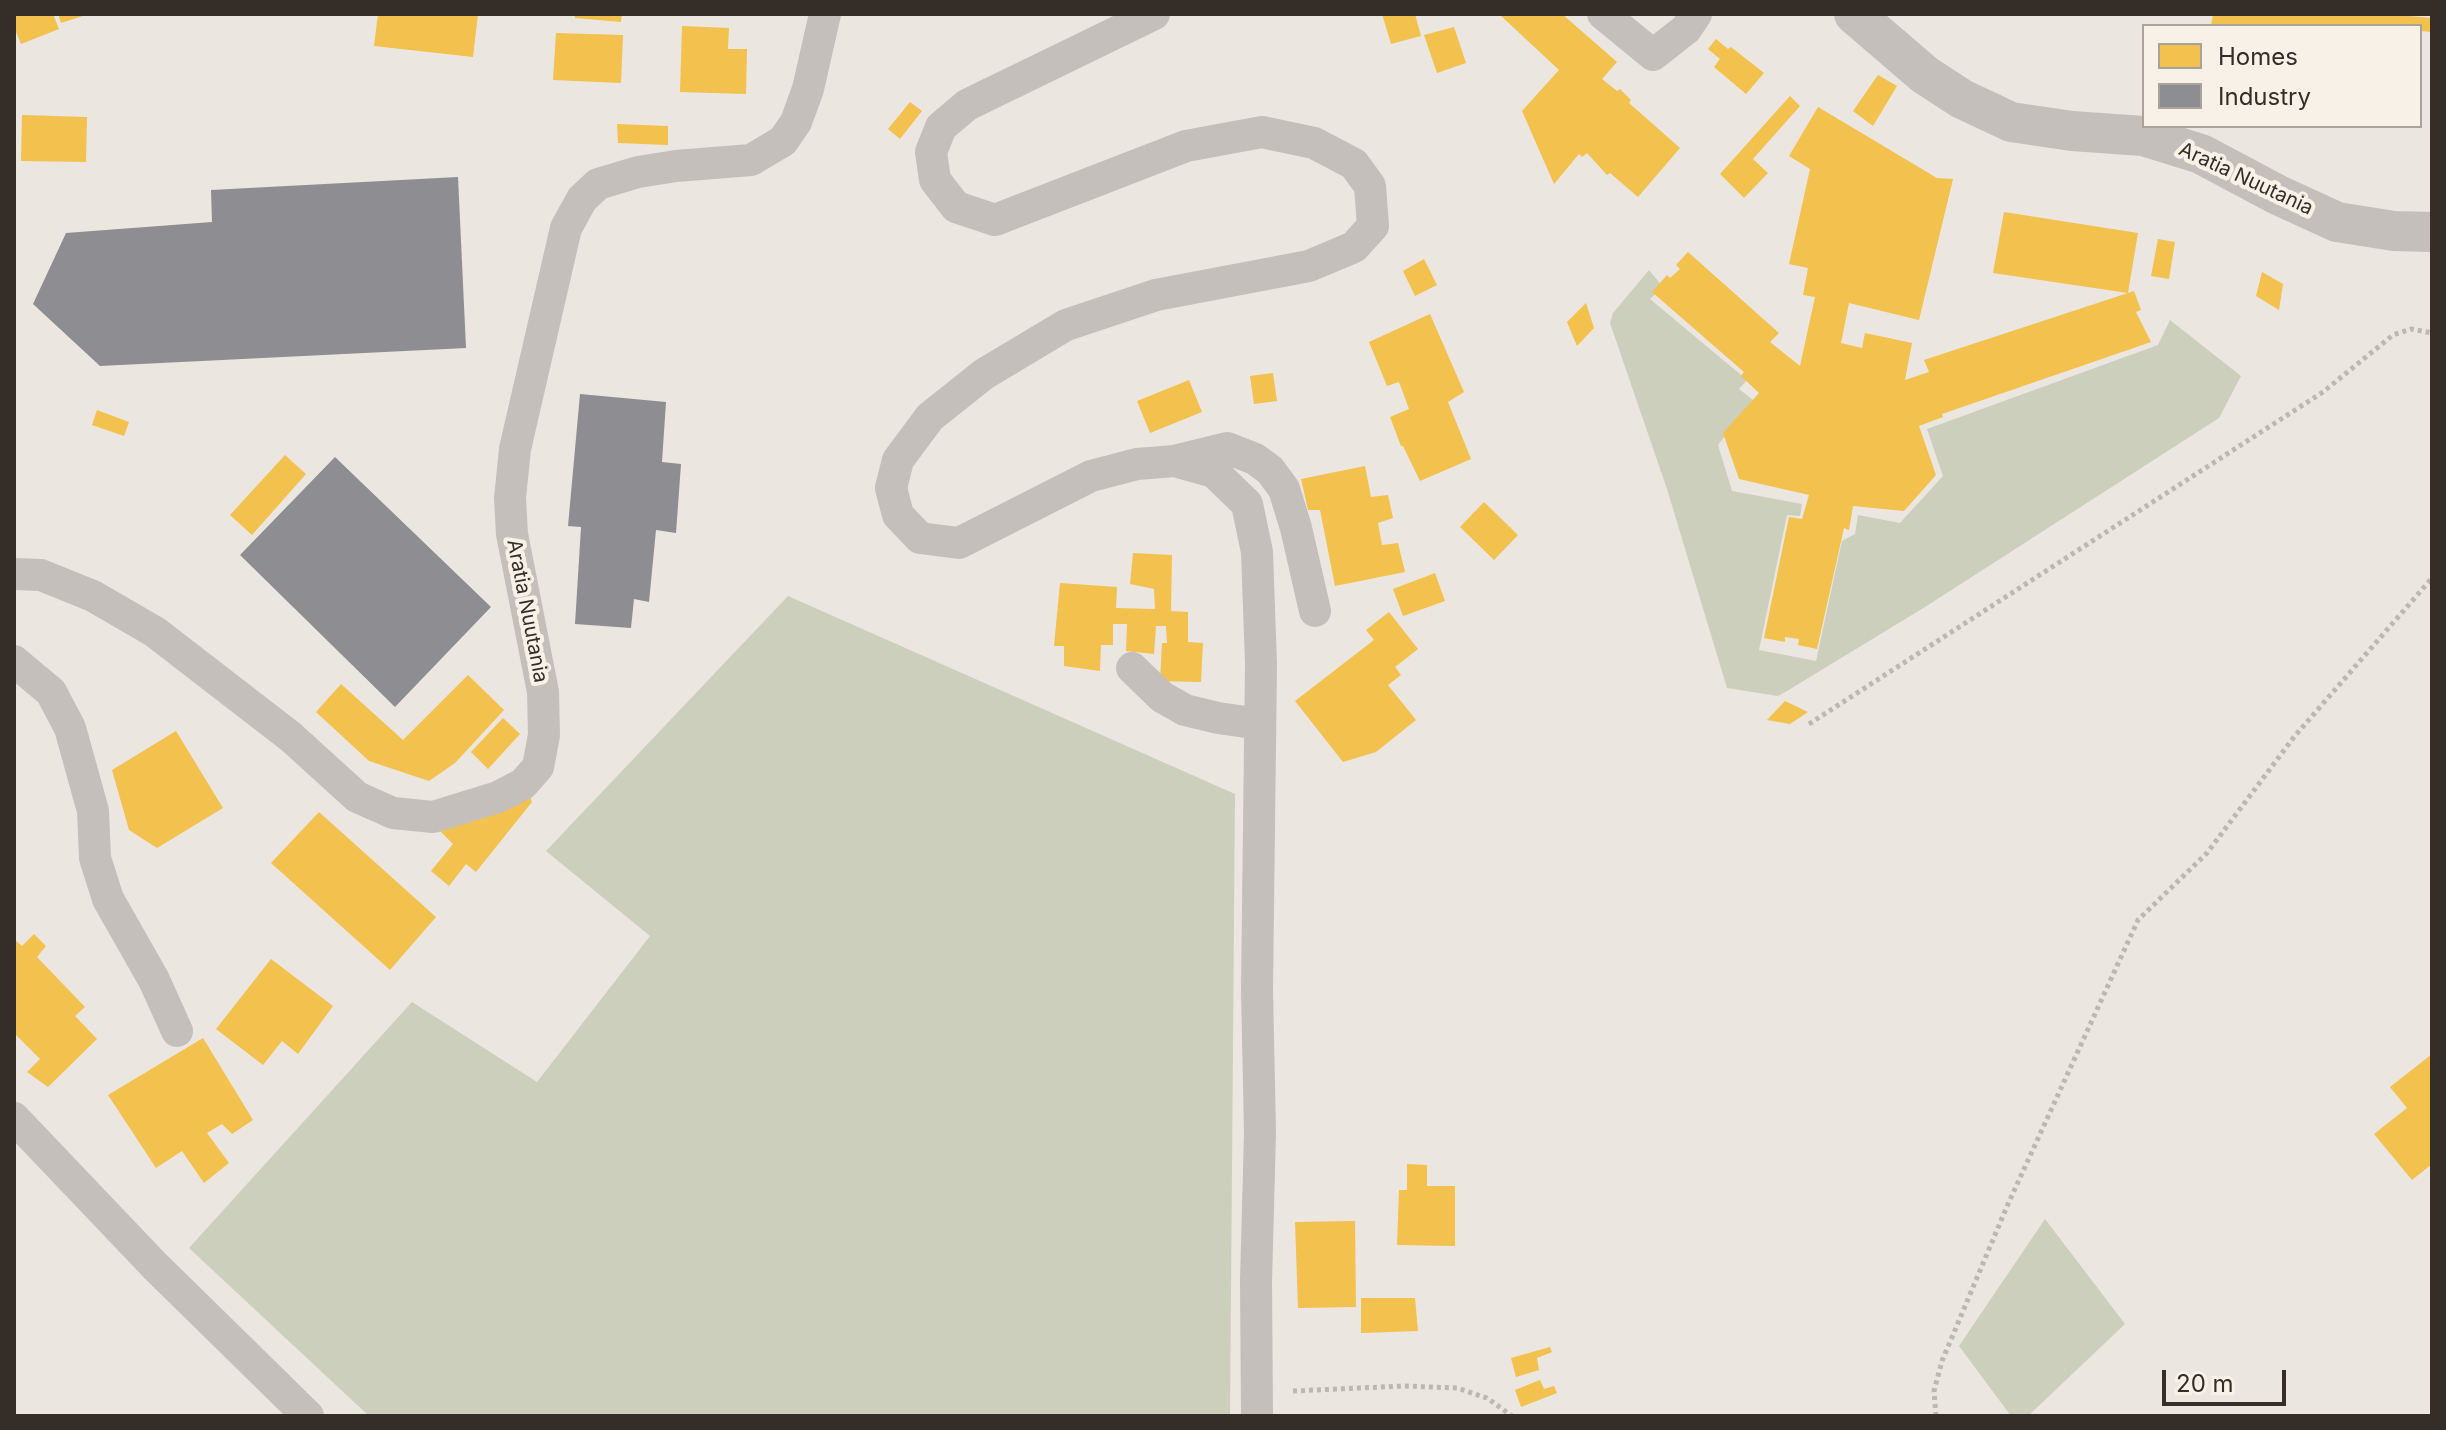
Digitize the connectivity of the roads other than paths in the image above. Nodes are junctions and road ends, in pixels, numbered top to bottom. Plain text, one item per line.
1 (825, 14) edge
2 (1154, 14) edge
3 (1603, 14) edge
4 (1696, 14) edge
5 (1854, 14) edge
6 (2432, 232) edge
7 (1175, 461) junction
8 (14, 574) edge
9 (1315, 611) dead end
10 (14, 661) edge
11 (1132, 668) dead end
12 (1260, 724) junction
13 (177, 1031) dead end
14 (14, 1118) edge
15 (1258, 1405) edge
16 (308, 1416) edge

1 - 8 street, Aratia Nuutania
2 - 7 street
3 - 4 street
5 - 6 street, Aratia Nuutania
7 - 9 street
7 - 12 street
10 - 13 street
11 - 12 street
12 - 15 street
14 - 16 street

